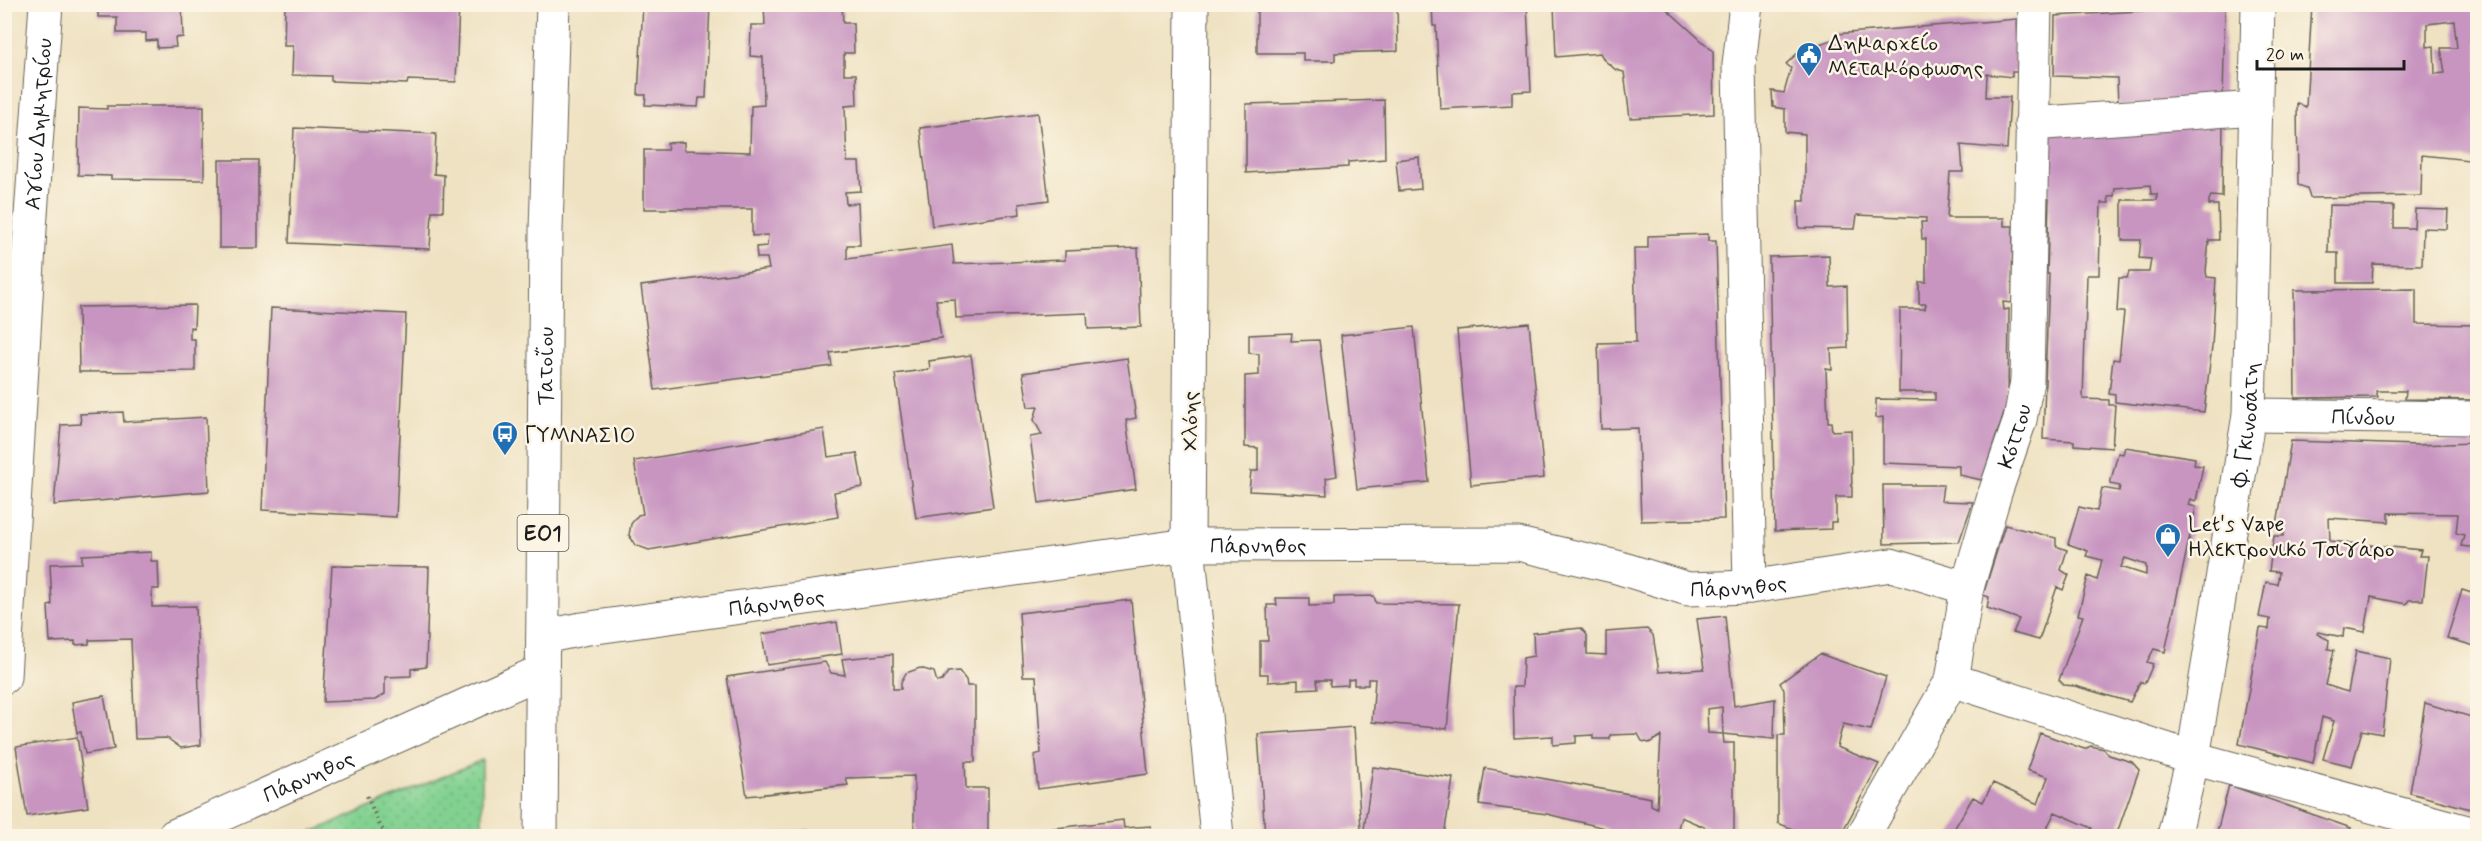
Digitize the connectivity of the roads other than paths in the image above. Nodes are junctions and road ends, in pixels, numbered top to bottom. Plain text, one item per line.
1 (46, 4) edge
2 (553, 4) edge
3 (1192, 4) edge
4 (1746, 4) edge
5 (2035, 4) edge
6 (2258, 4) edge
7 (2256, 108) junction
8 (2031, 124) junction
9 (17, 229) edge
10 (2249, 415) junction
11 (2478, 418) edge
12 (1188, 545) junction
13 (1750, 587) junction
14 (1967, 588) junction
15 (543, 637) junction
16 (542, 671) junction
17 (4, 677) edge
18 (1952, 680) junction
19 (2193, 758) junction
20 (2478, 834) edge
21 (174, 837) edge
22 (541, 837) edge
23 (1217, 837) edge
24 (1863, 837) edge
25 (2174, 837) edge

1 - 9 street, Αγίου Δημητρίου
2 - 15 street, Τατοΐου / ΕΟ1
3 - 12 street, Χλόης
4 - 13 street
5 - 8 street, Κόττου
6 - 7 street, Φ. Γκινοσάτη
7 - 8 street
7 - 10 street, Φ. Γκινοσάτη
8 - 14 street, Κόττου
9 - 17 street, Αγίου Δημητρίου
10 - 11 street, Πίνδου
10 - 19 street, Φ. Γκινοσάτη
12 - 13 street, Πάρνηθος
12 - 15 street, Πάρνηθος
12 - 23 street, Χλόης
13 - 14 street, Πάρνηθος
14 - 18 street, Κόττου
15 - 16 street, Τατοΐου / ΕΟ1
16 - 21 street, Πάρνηθος
16 - 22 street, Τατοΐου / ΕΟ1
18 - 19 street
18 - 24 street, Κόττου
19 - 20 street
19 - 25 street, Φ. Γκινοσάτη

